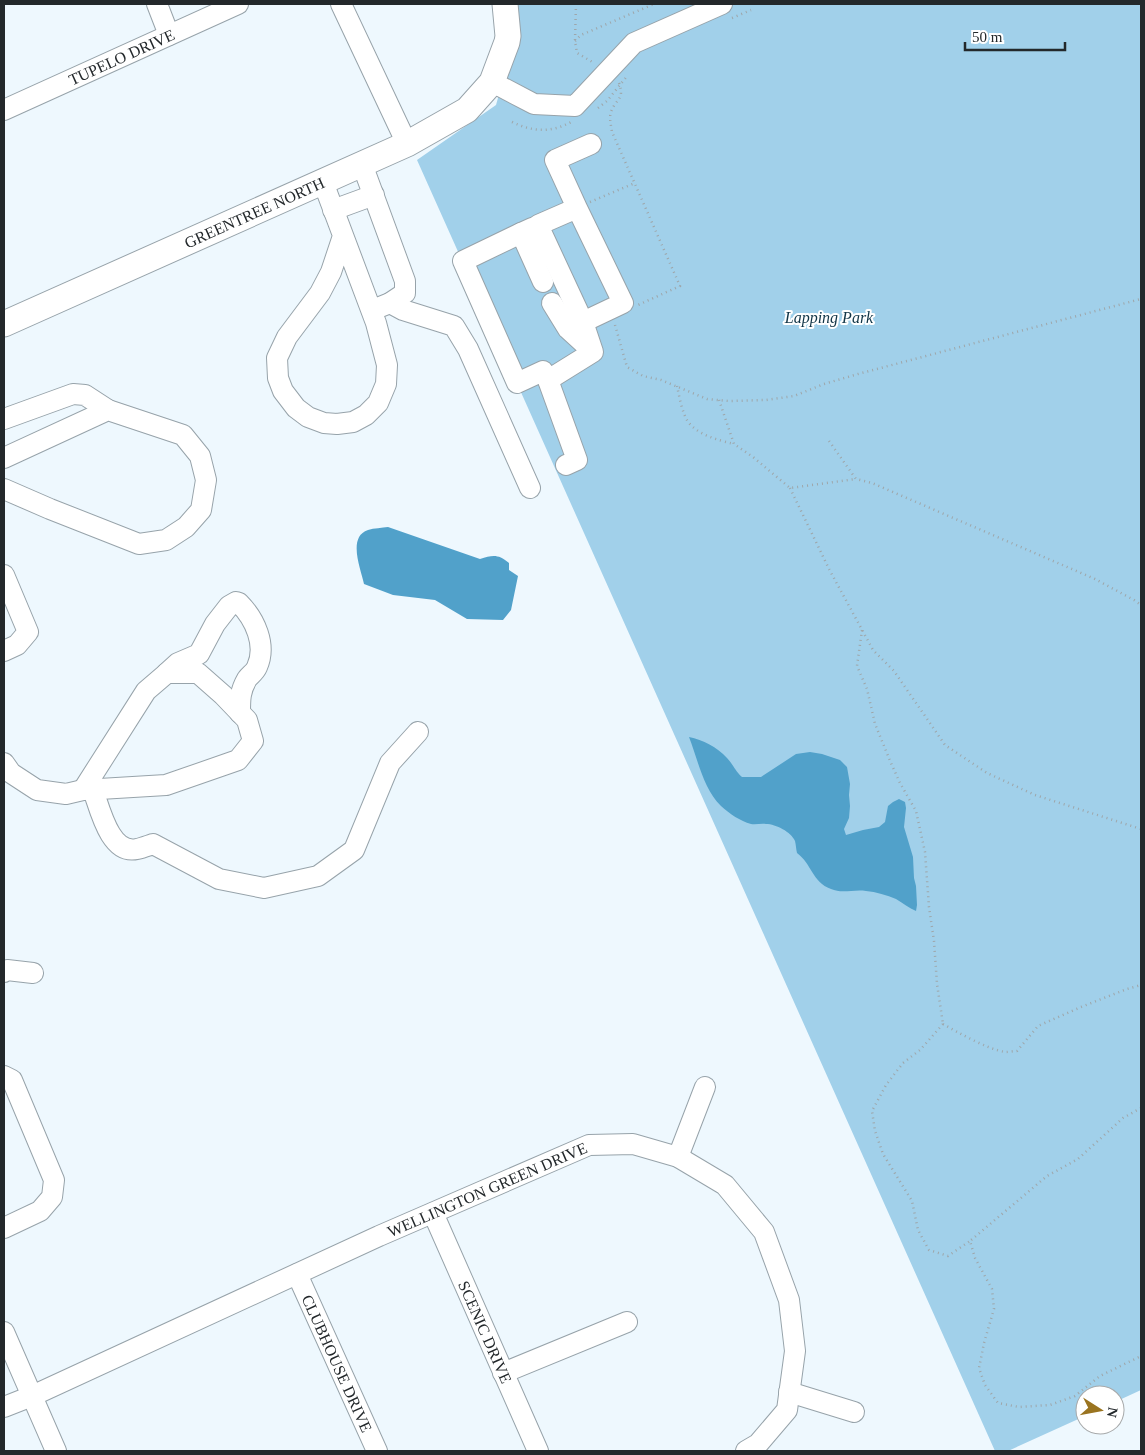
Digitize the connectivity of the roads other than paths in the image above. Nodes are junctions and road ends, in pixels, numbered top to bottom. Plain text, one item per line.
1 (157, 4) edge
2 (238, 4) edge
3 (341, 4) edge
4 (505, 4) edge
5 (724, 12) edge
6 (169, 34) junction
7 (492, 82) junction
8 (4, 110) edge
9 (407, 144) junction
10 (591, 144) dead end
11 (362, 164) junction
12 (323, 182) junction
13 (374, 195) junction
14 (576, 208) junction
15 (333, 210) junction
16 (529, 229) junction
17 (343, 236) junction
18 (543, 282) dead end
19 (390, 303) junction
20 (552, 303) dead end
21 (371, 310) junction
22 (583, 322) junction
23 (4, 324) edge
24 (593, 352) junction
25 (548, 380) junction
26 (108, 410) junction
27 (4, 419) edge
28 (4, 458) edge
29 (566, 465) dead end
30 (530, 488) dead end
31 (4, 489) edge
32 (4, 575) edge
33 (4, 652) edge
34 (167, 673) junction
35 (240, 713) junction
36 (418, 732) dead end
37 (4, 763) edge
38 (88, 790) junction
39 (4, 972) edge
40 (34, 973) dead end
41 (4, 1076) edge
42 (705, 1087) dead end
43 (678, 1158) junction
44 (433, 1213) junction
45 (4, 1228) edge
46 (297, 1274) junction
47 (627, 1322) dead end
48 (4, 1332) edge
49 (503, 1373) junction
50 (789, 1392) junction
51 (32, 1396) junction
52 (4, 1408) edge
53 (854, 1412) dead end
54 (56, 1451) edge
55 (378, 1451) edge
56 (538, 1451) edge
57 (746, 1451) edge

1 - 6 street
2 - 6 street, TUPELO DRIVE
3 - 9 street
4 - 7 main road
5 - 7 street
6 - 8 street, TUPELO DRIVE
7 - 9 main road, GREENTREE NORTH
9 - 11 main road, GREENTREE NORTH
10 - 14 street
11 - 12 main road, GREENTREE NORTH
11 - 13 street
12 - 15 street
12 - 23 main road, GREENTREE NORTH
13 - 15 street
13 - 19 street
14 - 16 street
14 - 22 street
15 - 17 street
16 - 18 street
16 - 22 street
16 - 25 street
17 - 21 street
17 - 21 street
19 - 21 street
19 - 30 street
20 - 24 street
22 - 24 street
24 - 25 street
25 - 29 street
26 - 27 street
26 - 28 street
26 - 31 street
32 - 33 street
34 - 35 street
34 - 35 street
34 - 38 street
35 - 38 street
36 - 38 street
37 - 38 street
39 - 40 street
41 - 45 street
42 - 43 street
43 - 44 street, WELLINGTON GREEN DRIVE
43 - 50 street, WELLINGTON GREEN DRIVE
44 - 46 street, WELLINGTON GREEN DRIVE
44 - 49 street, SCENIC DRIVE
46 - 51 street, WELLINGTON GREEN DRIVE
46 - 55 street, CLUBHOUSE DRIVE
47 - 49 street
48 - 51 street
49 - 56 street, SCENIC DRIVE
50 - 53 street
50 - 57 street, WELLINGTON GREEN DRIVE
51 - 52 street, WELLINGTON GREEN DRIVE
51 - 54 street

